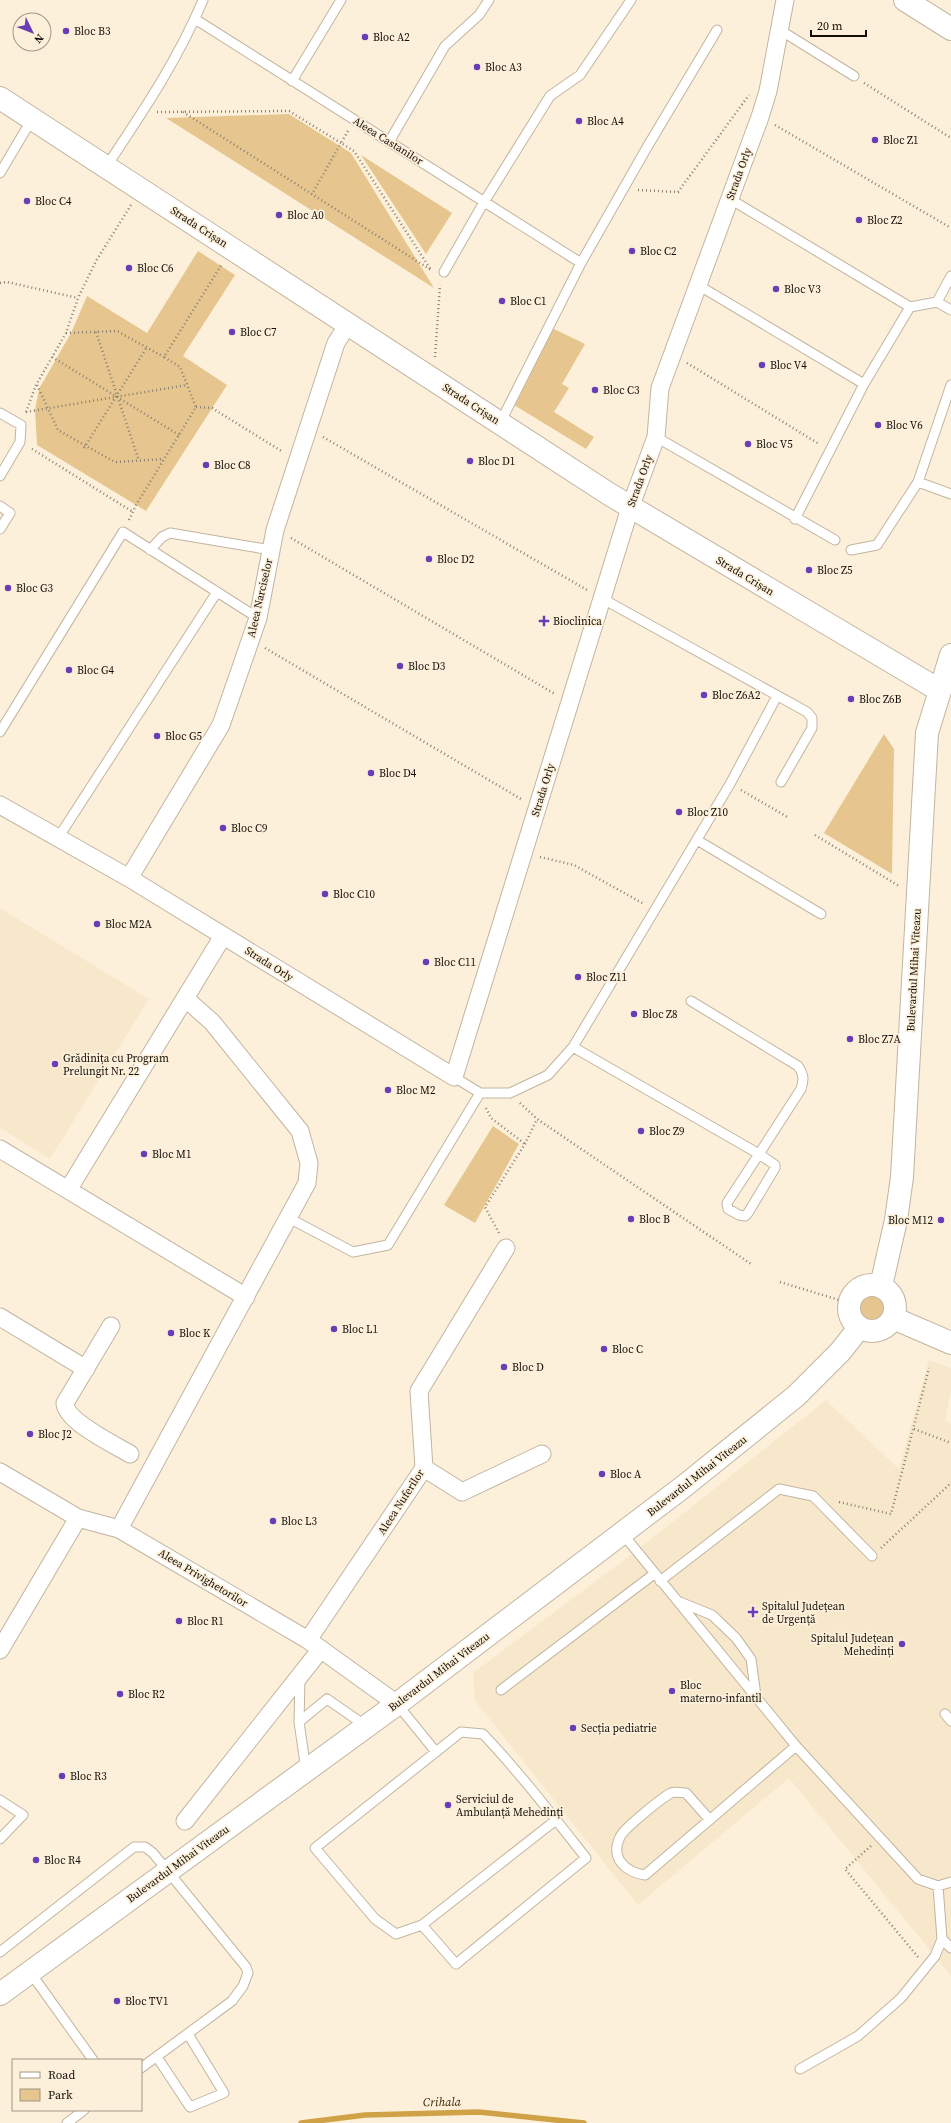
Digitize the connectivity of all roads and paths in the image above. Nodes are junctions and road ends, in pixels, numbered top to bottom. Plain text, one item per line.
1 (203, 0) edge
2 (341, 0) edge
3 (489, 0) edge
4 (631, 0) edge
5 (785, 0) edge
6 (905, 0) edge
7 (195, 20) junction
8 (951, 29) edge
9 (717, 30) dead end
10 (780, 30) junction
11 (854, 76) joint
12 (292, 81) junction
13 (768, 91) junction
14 (0, 98) edge
15 (143, 112) junction
16 (184, 112) junction
17 (760, 117) junction
18 (32, 119) junction
19 (354, 120) junction
20 (951, 138) edge
21 (389, 142) junction
22 (341, 143) junction
23 (106, 167) junction
24 (0, 173) edge
25 (141, 189) junction
26 (624, 189) junction
27 (312, 194) junction
28 (730, 199) junction
29 (484, 202) junction
30 (951, 228) edge
31 (231, 248) junction
32 (581, 263) junction
33 (444, 272) joint
34 (951, 276) edge
35 (0, 283) edge
36 (698, 285) junction
37 (78, 298) junction
38 (937, 302) junction
39 (910, 307) junction
40 (951, 310) edge
41 (348, 324) junction
42 (96, 332) junction
43 (66, 333) junction
44 (147, 347) junction
45 (673, 354) junction
46 (52, 357) junction
47 (164, 357) junction
48 (433, 380) junction
49 (864, 384) junction
50 (36, 385) junction
51 (187, 385) junction
52 (951, 385) edge
53 (116, 396) junction
54 (196, 407) junction
55 (48, 408) junction
56 (26, 412) junction
57 (0, 413) edge
58 (500, 423) junction
59 (21, 425) junction
60 (307, 431) junction
61 (179, 435) junction
62 (656, 437) junction
63 (20, 442) junction
64 (85, 447) junction
65 (830, 451) junction
66 (164, 459) junction
67 (297, 460) junction
68 (139, 461) junction
69 (1, 471) edge
70 (918, 482) junction
71 (951, 494) edge
72 (0, 506) edge
73 (630, 508) junction
74 (795, 519) junction
75 (0, 528) edge
76 (275, 530) junction
77 (835, 540) dead end
78 (150, 550) junction
79 (271, 550) junction
80 (852, 550) dead end
81 (217, 592) junction
82 (603, 599) junction
83 (258, 618) junction
84 (251, 640) junction
85 (951, 655) edge
86 (945, 691) edge
87 (777, 696) junction
88 (570, 703) junction
89 (0, 732) edge
90 (781, 782) dead end
91 (730, 784) junction
92 (0, 805) edge
93 (537, 808) junction
94 (789, 818) dead end
95 (815, 835) dead end
96 (58, 838) junction
97 (697, 840) junction
98 (523, 853) junction
99 (129, 878) junction
100 (918, 898) junction
101 (655, 910) junction
102 (821, 914) dead end
103 (223, 936) junction
104 (186, 999) junction
105 (691, 1001) dead end
106 (573, 1047) junction
107 (454, 1077) junction
108 (480, 1093) junction
109 (510, 1093) junction
110 (536, 1119) junction
111 (525, 1144) junction
112 (0, 1149) edge
113 (759, 1154) junction
114 (68, 1190) junction
115 (287, 1217) junction
116 (506, 1248) joint
117 (751, 1264) dead end
118 (780, 1282) dead end
119 (881, 1286) junction
120 (246, 1297) junction
121 (849, 1303) junction
122 (0, 1317) edge
123 (893, 1318) junction
124 (111, 1326) dead end
125 (859, 1328) junction
126 (951, 1343) edge
127 (929, 1368) dead end
128 (86, 1369) junction
129 (914, 1429) junction
130 (951, 1443) edge
131 (130, 1454) dead end
132 (542, 1454) dead end
133 (424, 1468) junction
134 (0, 1472) edge
135 (951, 1483) edge
136 (813, 1496) junction
137 (78, 1518) junction
138 (119, 1529) junction
139 (622, 1534) junction
140 (872, 1556) joint
141 (657, 1577) junction
142 (677, 1601) junction
143 (315, 1645) junction
144 (0, 1650) edge
145 (300, 1676) junction
146 (501, 1690) dead end
147 (757, 1697) junction
148 (397, 1704) junction
149 (298, 1722) junction
150 (366, 1726) junction
151 (796, 1746) junction
152 (436, 1752) junction
153 (306, 1770) junction
154 (0, 1800) edge
155 (556, 1820) junction
156 (710, 1820) junction
157 (185, 1821) dead end
158 (880, 1838) junction
159 (0, 1839) edge
160 (168, 1871) junction
161 (951, 1882) edge
162 (938, 1886) junction
163 (422, 1925) junction
164 (942, 1939) junction
165 (951, 1948) edge
166 (0, 1952) edge
167 (926, 1967) junction
168 (30, 1972) junction
169 (0, 1994) edge
170 (188, 2034) junction
171 (157, 2056) junction
172 (93, 2059) edge
173 (142, 2067) edge
174 (800, 2069) dead end
175 (83, 2111) edge
176 (67, 2123) edge

1 - 7 lane
2 - 12 lane
3 - 21 lane
4 - 29 lane
5 - 10 street, Strada Orly
6 - 8 main road
7 - 12 lane, Aleea Castanilor
7 - 15 lane
9 - 26 lane
10 - 11 lane
10 - 13 street, Strada Orly
11 - 20 path
12 - 19 lane, Aleea Castanilor
13 - 17 street, Strada Orly
13 - 26 path
14 - 18 main road, Strada Crișan
15 - 16 path
15 - 23 lane
16 - 22 path
16 - 27 path
17 - 28 street, Strada Orly
17 - 30 path
18 - 23 main road, Strada Crișan
18 - 24 lane
19 - 21 lane, Aleea Castanilor
19 - 22 path
21 - 29 lane, Aleea Castanilor
22 - 27 path
22 - 27 path
23 - 25 main road, Strada Crișan
25 - 31 main road, Strada Crișan
25 - 37 path
26 - 32 lane
28 - 36 street, Strada Orly
28 - 39 lane
29 - 32 lane, Aleea Castanilor
29 - 33 lane
31 - 41 main road, Strada Crișan
31 - 47 path
32 - 58 lane
33 - 48 path
34 - 38 lane
35 - 37 path
36 - 45 street, Strada Orly
36 - 49 lane
37 - 43 path
38 - 39 lane
38 - 40 lane
39 - 49 lane
41 - 48 main road, Strada Crișan
41 - 60 street, Aleea Narciselor
42 - 43 path
42 - 44 path
42 - 53 path
43 - 46 path
44 - 47 path
44 - 53 path
45 - 62 street, Strada Orly
45 - 65 path
46 - 50 path
46 - 53 path
47 - 51 path
48 - 58 main road, Strada Crișan
49 - 65 lane
50 - 55 path
50 - 56 path
51 - 53 path
51 - 54 path
52 - 70 lane
53 - 55 path
53 - 61 path
53 - 64 path
53 - 68 path
54 - 61 path
54 - 67 path
55 - 56 path
55 - 64 path
56 - 59 path
57 - 59 lane
58 - 73 main road, Strada Crișan
59 - 63 lane
60 - 67 street, Aleea Narciselor
60 - 82 path
61 - 66 path
62 - 73 street, Strada Orly
62 - 74 lane
63 - 66 path
63 - 69 lane
64 - 68 path
65 - 74 lane
66 - 68 path
67 - 76 street, Aleea Narciselor
70 - 71 lane
70 - 80 lane
72 - 75 lane
73 - 82 street, Strada Orly
73 - 86 main road, Strada Crișan
74 - 77 lane
76 - 79 street, Aleea Narciselor
76 - 88 path
78 - 79 lane
78 - 81 lane
78 - 89 lane
79 - 83 street, Aleea Narciselor
81 - 83 lane
81 - 96 lane
82 - 87 lane
82 - 88 street, Strada Orly
83 - 84 street, Aleea Narciselor
84 - 93 path
84 - 99 street, Aleea Narciselor
85 - 86 main road, Bulevardul Mihai Viteazu
86 - 100 main road, Bulevardul Mihai Viteazu
87 - 90 lane
87 - 91 lane
88 - 93 street, Strada Orly
91 - 94 path
91 - 97 lane
92 - 96 street, Strada Orly
93 - 98 street, Strada Orly
95 - 100 path
96 - 99 street, Strada Orly
97 - 101 lane
97 - 102 lane
98 - 101 path
98 - 107 street, Strada Orly
99 - 103 street, Strada Orly
100 - 119 main road, Bulevardul Mihai Viteazu
101 - 106 lane
103 - 104 street
103 - 107 street, Strada Orly
104 - 114 street
104 - 115 street
105 - 113 lane
106 - 109 lane
106 - 113 lane
107 - 108 lane
108 - 109 lane
108 - 111 path
108 - 115 lane
109 - 110 path
110 - 111 path
110 - 117 path
111 - 116 path
112 - 114 street
113 - 113 lane
114 - 120 street
115 - 120 street
116 - 133 street, Aleea Nuferilor
118 - 121 path
119 - 121 main road
119 - 123 main road
120 - 138 street
121 - 125 main road
122 - 128 street
123 - 125 main road
123 - 126 main road
124 - 128 street
125 - 139 main road, Bulevardul Mihai Viteazu
127 - 129 path
128 - 131 street
129 - 130 path
129 - 136 path
132 - 133 street
133 - 143 street, Aleea Nuferilor
134 - 137 street, Aleea Privighetorilor
135 - 140 path
136 - 140 lane
136 - 141 lane
137 - 138 street, Aleea Privighetorilor
137 - 144 street
138 - 143 street, Aleea Privighetorilor
139 - 141 lane
139 - 148 main road, Bulevardul Mihai Viteazu
141 - 142 lane
141 - 146 lane
142 - 147 lane
142 - 147 lane
143 - 145 street, Aleea Nuferilor
143 - 148 street, Aleea Privighetorilor
145 - 149 lane
145 - 157 street, Aleea Nuferilor
147 - 151 lane
148 - 150 main road, Bulevardul Mihai Viteazu
148 - 152 lane
149 - 150 lane
149 - 153 lane
150 - 153 main road, Bulevardul Mihai Viteazu
151 - 156 lane
151 - 158 lane
152 - 155 lane
152 - 163 lane
153 - 160 main road, Bulevardul Mihai Viteazu
154 - 159 lane
155 - 163 lane
155 - 163 lane
156 - 156 lane
158 - 162 lane
158 - 167 path
160 - 166 lane
160 - 168 main road, Bulevardul Mihai Viteazu
160 - 170 lane
161 - 162 lane
162 - 164 lane
164 - 165 lane
164 - 167 lane
167 - 174 lane
168 - 169 main road, Bulevardul Mihai Viteazu
168 - 172 lane
170 - 171 lane
170 - 171 lane
171 - 173 lane
175 - 176 lane

